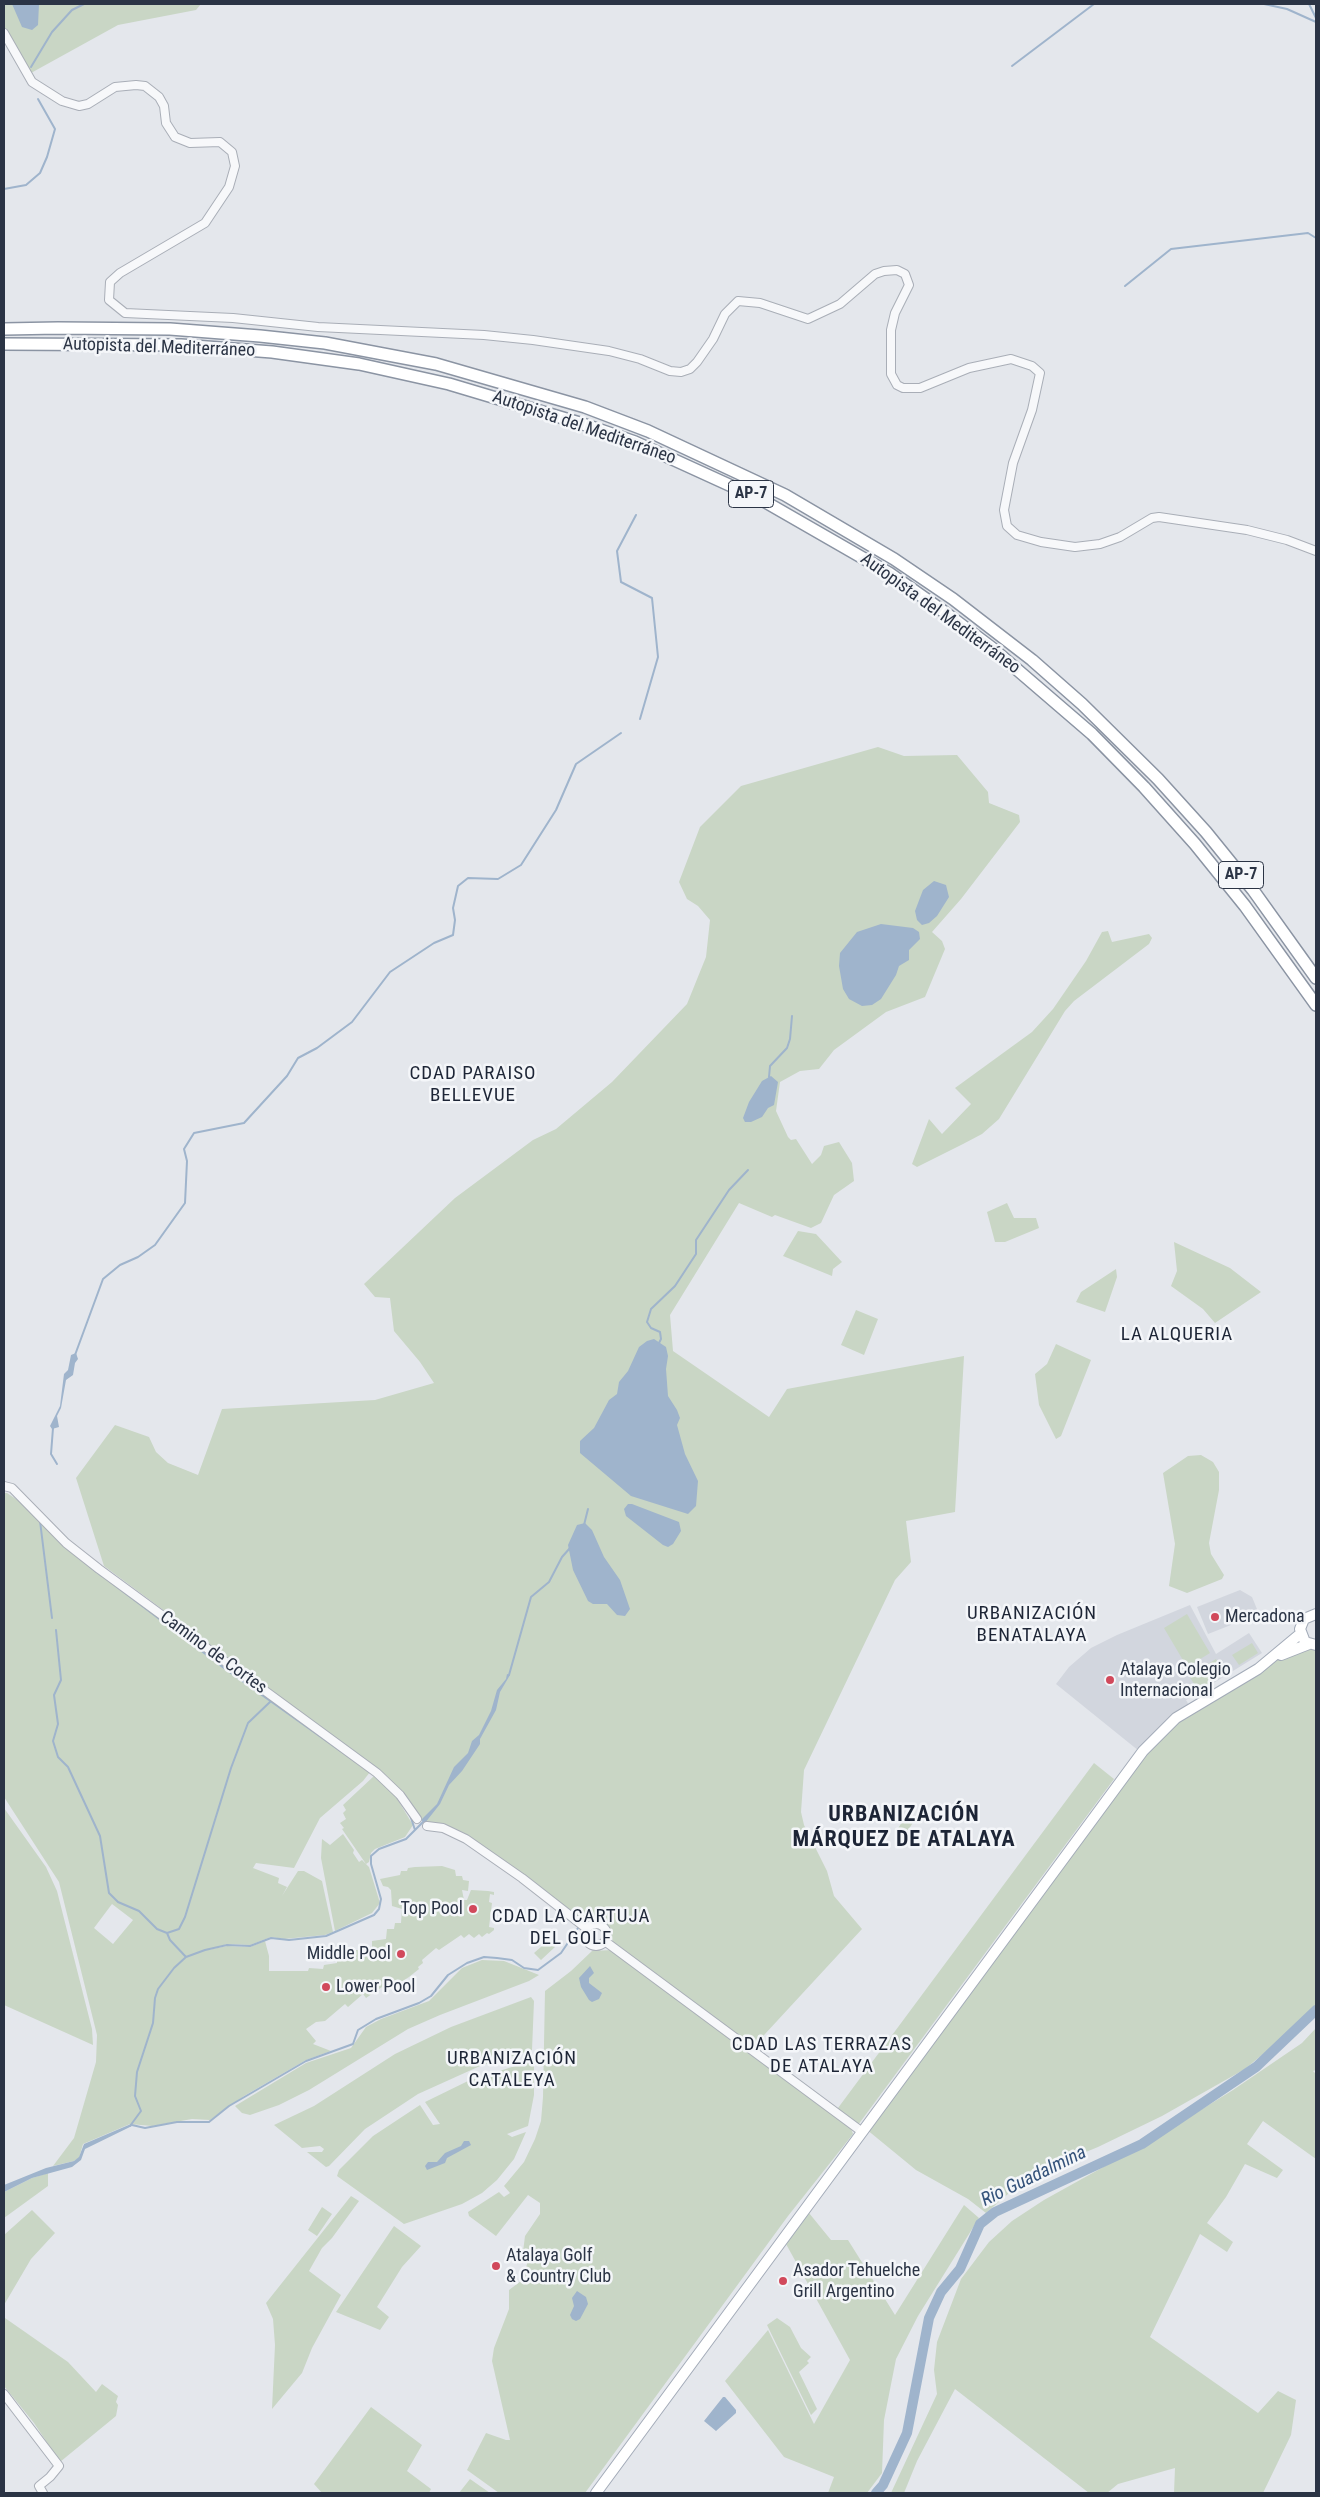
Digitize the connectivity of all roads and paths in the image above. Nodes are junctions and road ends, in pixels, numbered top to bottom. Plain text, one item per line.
1 (4, 33) edge
2 (4, 329) edge
3 (4, 344) edge
4 (1316, 551) edge
5 (1316, 978) edge
6 (1316, 1004) edge
7 (6, 1486) edge
8 (1316, 1614) edge
9 (1300, 1634) junction
10 (1313, 1645) edge
11 (1267, 1663) junction
12 (417, 1819) dead end
13 (427, 1826) dead end
14 (586, 1928) junction
15 (606, 1942) junction
16 (861, 2131) junction
17 (4, 2394) edge
18 (43, 2493) edge
19 (596, 2493) edge

1 - 4 street
2 - 5 highway, Autopista del Mediterráneo / AP-7
3 - 6 highway, Autopista del Mediterráneo / AP-7
7 - 12 street, Camino de Cortes
8 - 9 main road
9 - 10 main road
9 - 11 main road
10 - 11 main road
11 - 16 main road
13 - 14 street
14 - 15 street
14 - 15 street
15 - 16 street
16 - 19 main road
17 - 18 street

